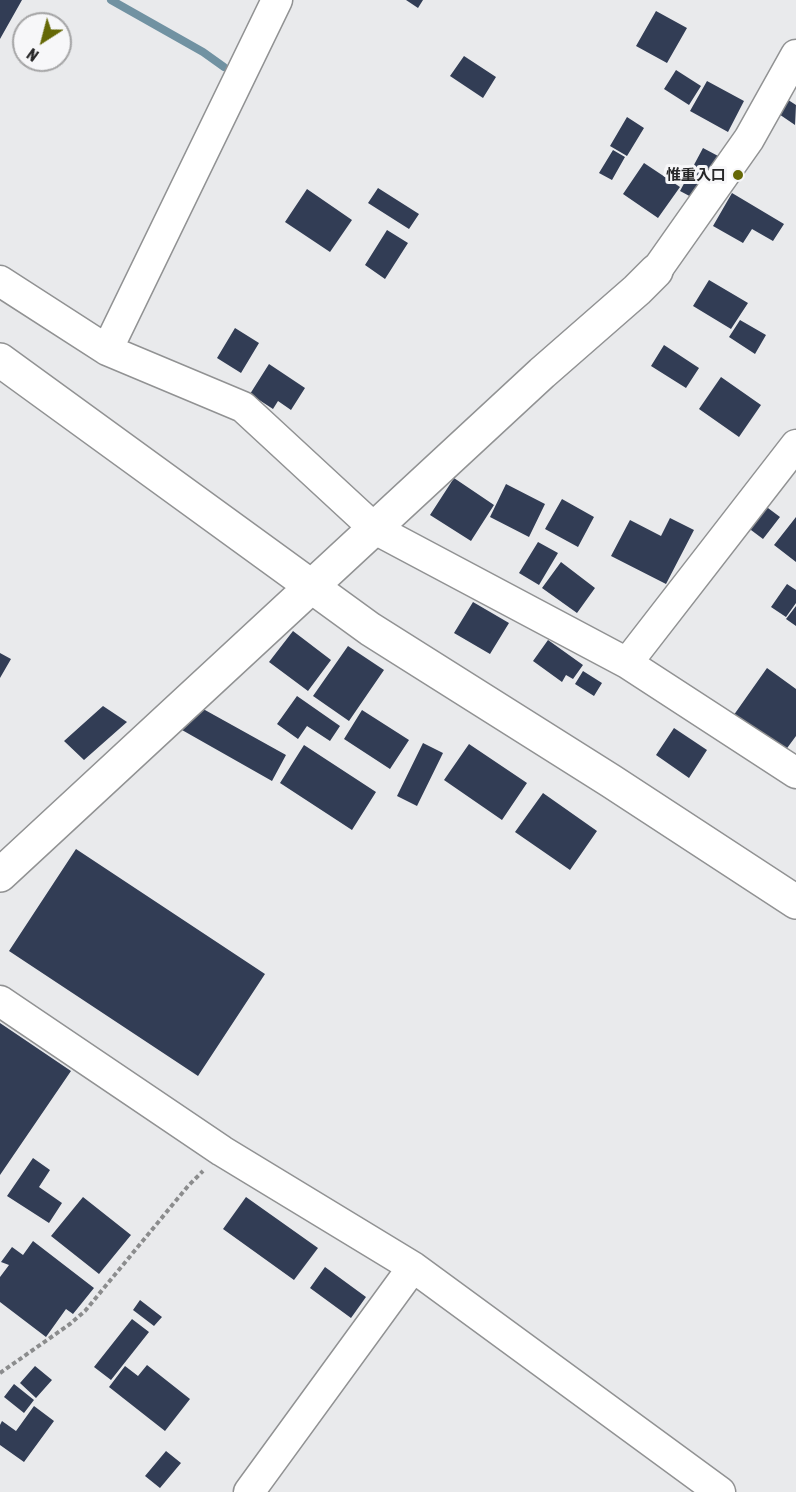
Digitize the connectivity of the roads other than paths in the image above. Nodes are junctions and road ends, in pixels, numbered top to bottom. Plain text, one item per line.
1 (277, 0) edge
2 (796, 55) edge
3 (656, 271) joint
4 (0, 281) edge
5 (107, 350) junction
6 (0, 360) edge
7 (796, 445) edge
8 (375, 529) junction
9 (311, 587) junction
10 (627, 663) junction
11 (796, 773) edge
12 (0, 875) edge
13 (796, 902) edge
14 (0, 1001) edge
15 (413, 1267) junction
16 (249, 1492) edge
17 (720, 1492) edge

1 - 5 street
2 - 3 street
3 - 8 street
4 - 5 street
5 - 8 street
6 - 9 street
7 - 10 street
8 - 9 street
8 - 10 street
9 - 12 street
9 - 13 street
10 - 11 street
14 - 15 street
15 - 16 street
15 - 17 street

